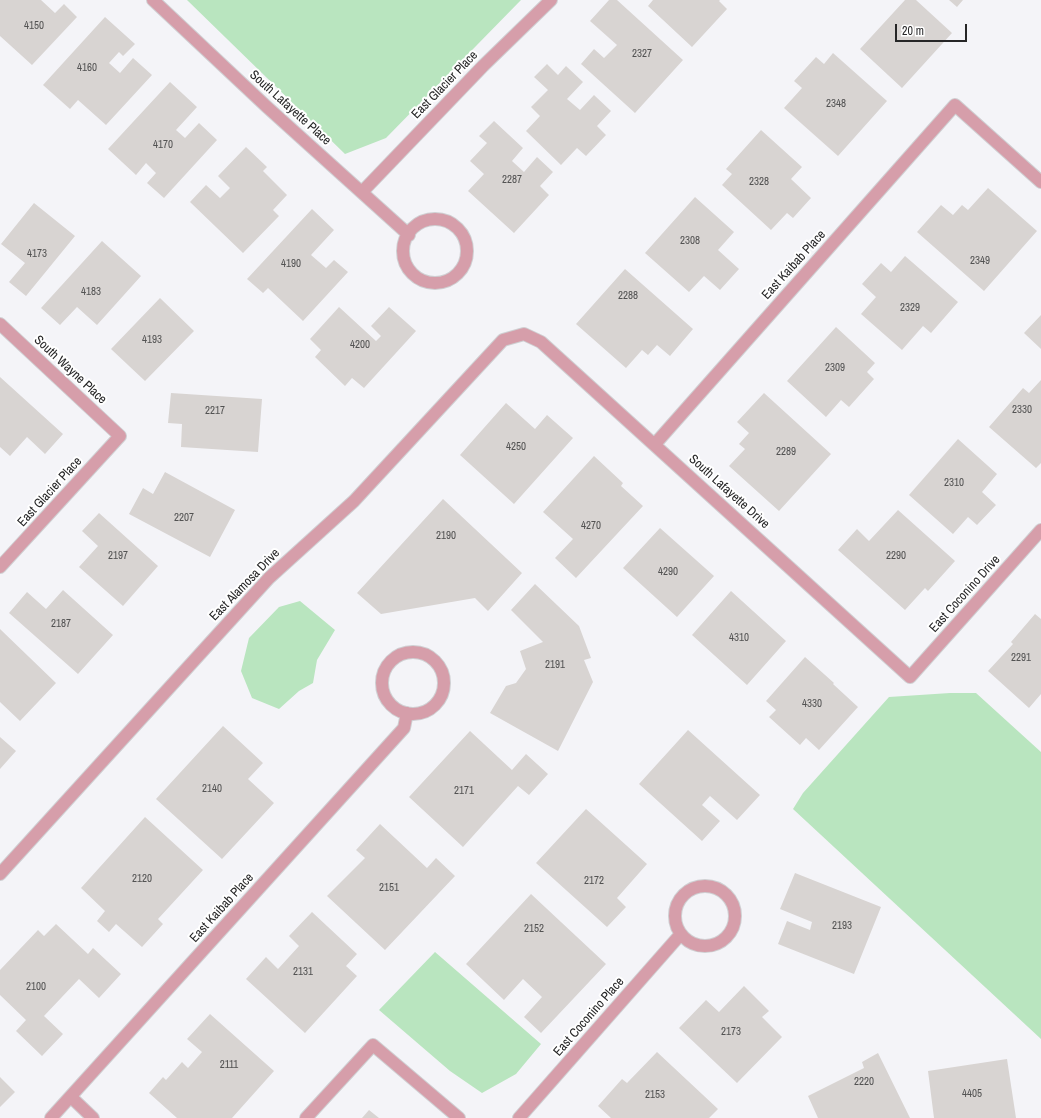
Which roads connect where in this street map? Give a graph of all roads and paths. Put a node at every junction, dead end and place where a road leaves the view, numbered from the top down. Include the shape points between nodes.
1 (154, 0) edge
2 (551, 0) edge
3 (1041, 182) edge
4 (362, 192) junction
5 (409, 235) junction
6 (0, 324) edge
7 (524, 334) joint
8 (120, 436) joint
9 (655, 444) junction
10 (1041, 530) edge
11 (0, 567) edge
12 (910, 677) joint
13 (407, 713) junction
14 (0, 874) edge
15 (680, 934) junction
16 (70, 1097) junction
17 (51, 1118) edge
18 (93, 1118) edge
19 (306, 1118) edge
20 (459, 1118) edge
21 (519, 1118) edge

1 - 4 street, South Lafayette Place
2 - 4 street, East Glacier Place via 483,66
3 - 9 street, East Kaibab Place via 955,105
4 - 5 street, South Lafayette Place
5 - 5 street via 404,249 405,259 409,269 416,276 425,281 445,282 462,269 468,250 460,230 451,224 441,220 430,220 420,223
6 - 8 street, South Wayne Place
7 - 9 street, South Lafayette Drive via 541,342
7 - 14 street, East Alamosa Drive via 503,340 354,501 269,578
8 - 11 street, East Glacier Place
9 - 12 street, South Lafayette Drive
10 - 12 street, East Coconino Drive
13 - 13 street via 421,713 430,709 443,692 443,672 434,660 422,652 402,653 393,658 383,675 384,696 390,705
13 - 16 street, East Kaibab Place via 404,728
15 - 15 street via 697,946 717,944 732,931 735,922 732,902 718,888 698,886 689,890 676,906 674,916
15 - 21 street, East Coconino Place
16 - 17 street, East Kaibab Place
16 - 18 street
19 - 20 street via 373,1044

